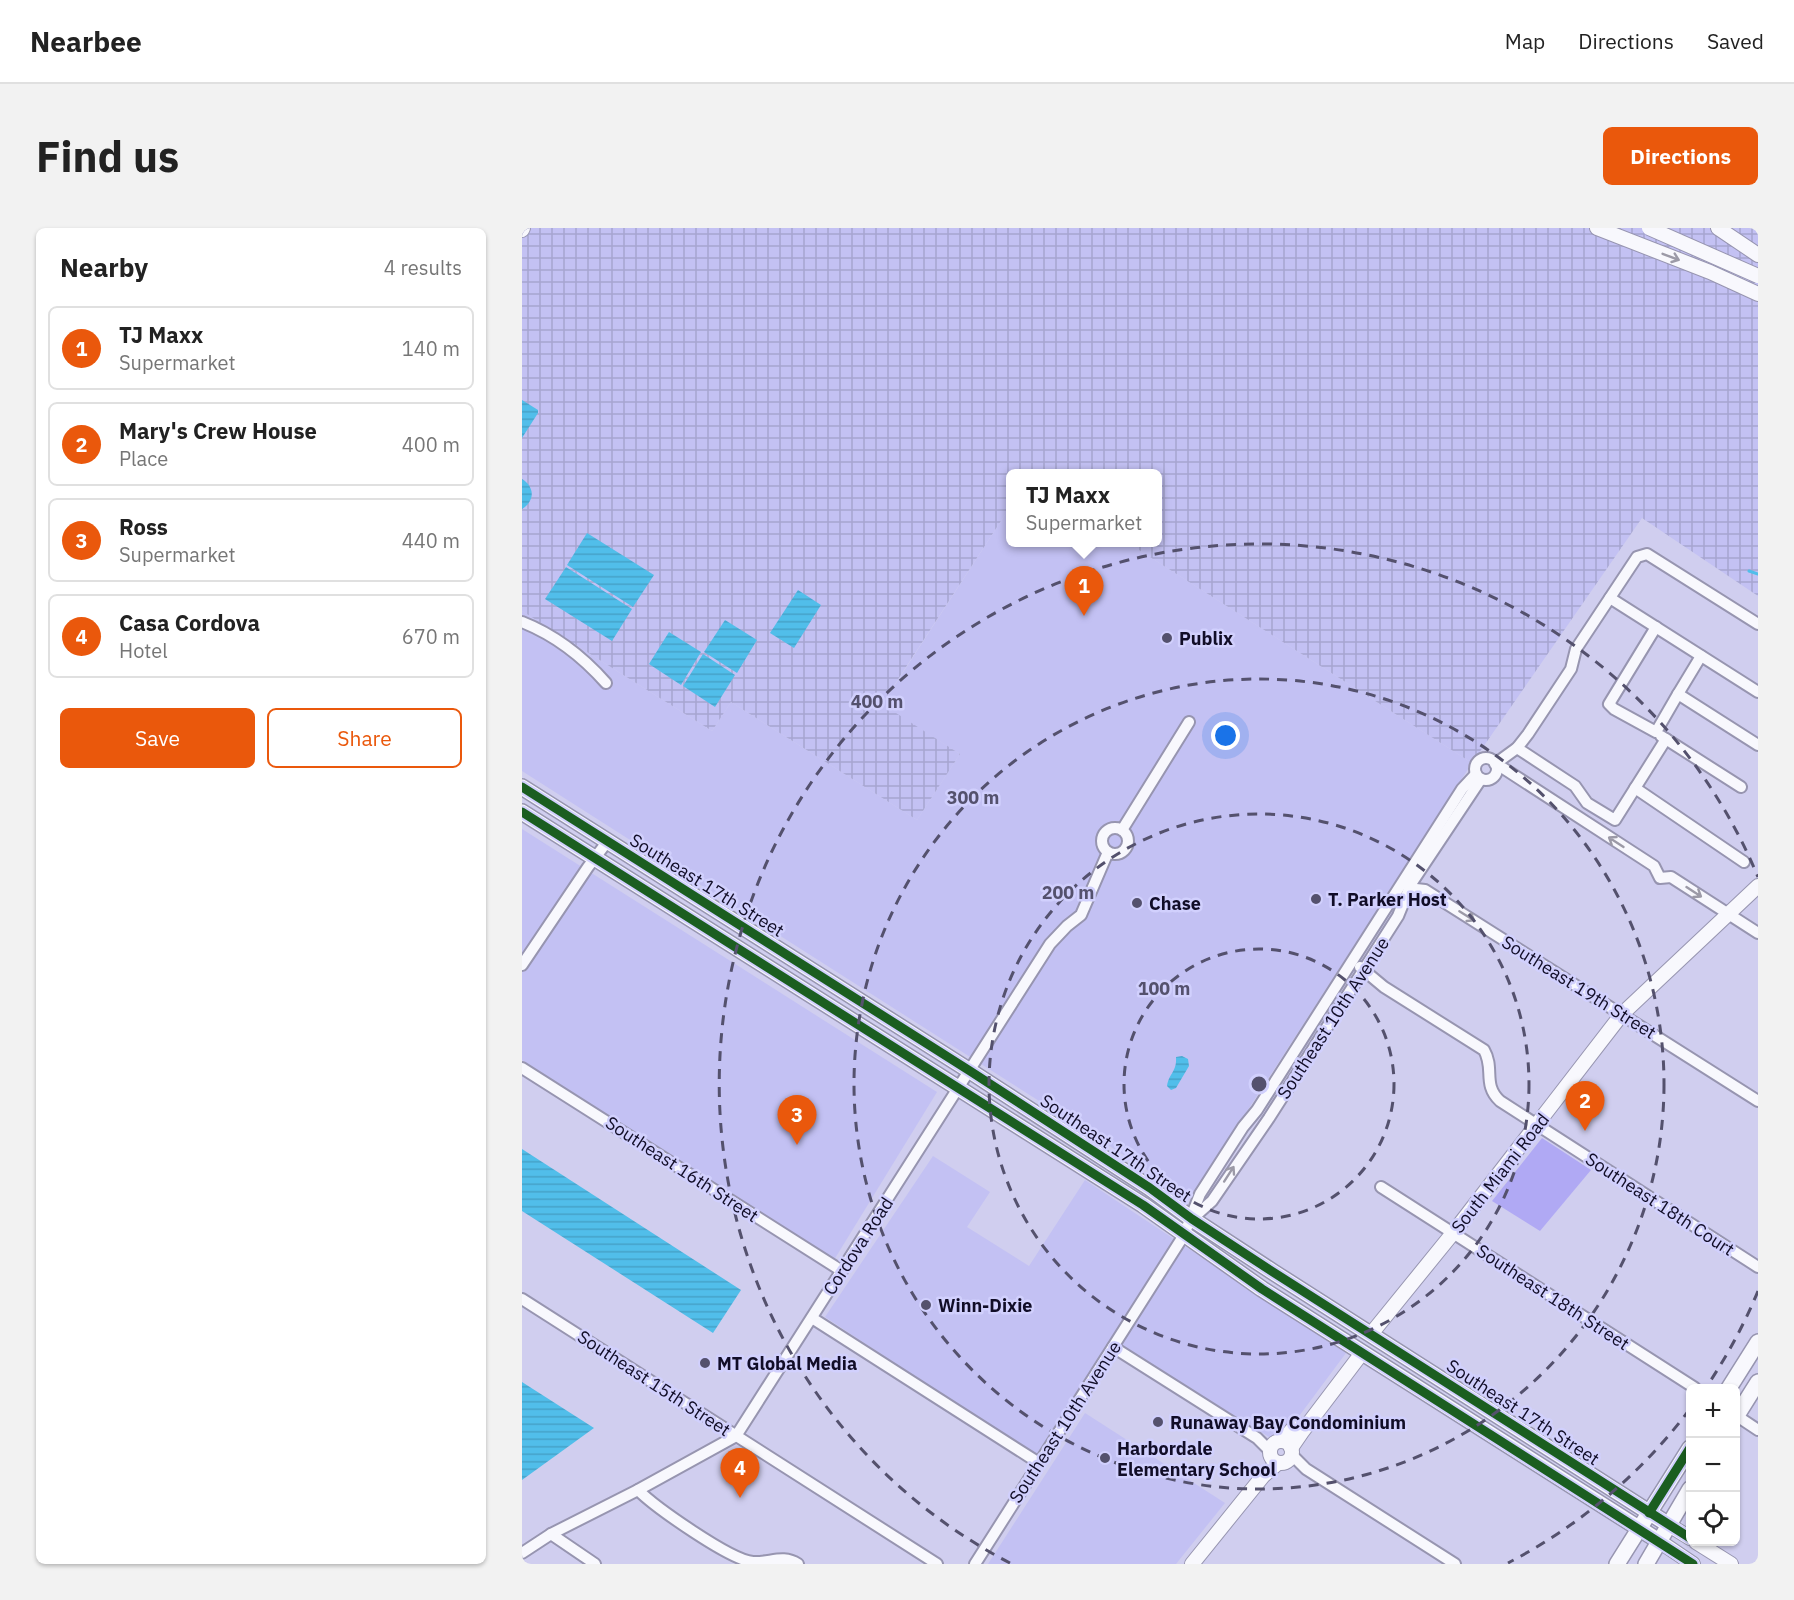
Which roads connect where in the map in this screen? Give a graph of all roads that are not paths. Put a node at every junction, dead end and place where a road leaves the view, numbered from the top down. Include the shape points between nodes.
1 (1597, 228) edge
2 (1649, 228) edge
3 (1660, 228) edge
4 (1718, 228) edge
5 (1628, 241) junction
6 (1758, 255) edge
7 (1758, 276) edge
8 (1758, 294) edge
9 (1610, 598) junction
10 (522, 622) edge
11 (1758, 624) edge
12 (1656, 627) junction
13 (1701, 656) junction
14 (606, 683) dead end
15 (1758, 692) edge
16 (1678, 694) junction
17 (1189, 722) dead end
18 (1656, 732) junction
19 (1666, 739) junction
20 (1758, 745) edge
21 (1517, 748) junction
22 (1496, 765) junction
23 (1478, 776) junction
24 (522, 787) edge
25 (1741, 787) dead end
26 (1635, 788) junction
27 (522, 812) edge
28 (1122, 830) junction
29 (607, 842) junction
30 (1108, 852) junction
31 (595, 858) junction
32 (1744, 862) dead end
33 (1758, 886) edge
34 (1402, 904) junction
35 (1727, 914) junction
36 (1758, 933) edge
37 (1353, 961) junction
38 (522, 965) edge
39 (1363, 970) junction
40 (778, 974) junction
41 (819, 975) junction
42 (803, 990) junction
43 (842, 990) junction
44 (1622, 1014) junction
45 (1317, 1018) junction
46 (1328, 1026) junction
47 (522, 1068) edge
48 (970, 1071) junction
49 (959, 1089) junction
50 (1758, 1101) edge
51 (1537, 1125) junction
52 (1381, 1187) dead end
53 (1192, 1219) junction
54 (1453, 1233) junction
55 (1184, 1235) junction
56 (1758, 1267) edge
57 (842, 1271) junction
58 (522, 1299) edge
59 (812, 1318) junction
60 (1371, 1334) junction
61 (1334, 1335) junction
62 (1758, 1342) edge
63 (1113, 1347) junction
64 (1358, 1350) junction
65 (1758, 1382) edge
66 (1687, 1384) edge
67 (1732, 1384) edge
68 (1740, 1411) edge
69 (1740, 1419) edge
70 (1758, 1430) edge
71 (736, 1436) junction
72 (1281, 1452) junction
73 (1686, 1454) edge
74 (1039, 1463) junction
75 (638, 1490) junction
76 (1688, 1492) edge
77 (1649, 1513) junction
78 (1669, 1525) junction
79 (1639, 1529) junction
80 (551, 1534) junction
81 (1686, 1536) edge
82 (1659, 1541) junction
83 (1702, 1546) edge
84 (522, 1553) edge
85 (595, 1564) edge
86 (798, 1564) edge
87 (937, 1564) edge
88 (975, 1564) edge
89 (1194, 1564) edge
90 (1455, 1564) edge
91 (1617, 1564) edge
92 (1646, 1564) edge
93 (1693, 1564) edge
94 (1731, 1564) edge

1 - 5 street
2 - 7 street, bridge
3 - 5 street via 1649,238
4 - 6 street
5 -> 8 street
9 - 11 street, Southeast 10th Avenue via 1637,557 1647,554
9 - 12 street
9 - 21 street, Southeast 10th Avenue via 1576,649 1571,669
10 - 14 street via 555,639
12 - 13 street
12 - 18 street via 1610,704
13 - 15 street
13 - 16 street
16 - 18 street
16 - 20 street
17 - 28 street
18 - 19 street
19 - 25 street
19 - 26 street
21 - 22 street, Southeast 10th Avenue
21 - 26 street via 1575,786 1587,803 1615,820
22 - 23 street, Southeast 10th Avenue via 1494,778
22 - 23 street, Southeast 10th Avenue via 1488,758 1480,760 1476,766
22 - 35 street via 1654,866 1659,879 1671,877
23 - 34 street, Southeast 10th Avenue
23 - 37 street, Southeast 10th Avenue via 1462,789
24 - 29 main road, Southeast 17th Street
26 - 32 street
27 - 31 main road, Southeast 17th Street
28 - 30 street via 1112,829 1104,834 1102,843
28 - 30 street via 1128,839 1126,848 1117,854
29 - 31 street
29 - 41 main road, Southeast 17th Street
30 - 48 street, Cordova Road via 1081,915 1050,944
31 - 38 street
31 - 40 main road, Southeast 17th Street
33 - 35 street, South Miami Road
34 - 39 street, Southeast 10th Avenue
34 -> 44 street, Southeast 19th Street via 1416,889 1425,890
35 - 36 street
35 - 44 street, South Miami Road
37 - 39 street, Southeast 18th Court
37 - 45 street, Southeast 10th Avenue
39 - 46 street, Southeast 10th Avenue
39 - 51 street, Southeast 18th Court via 1484,1050 1490,1061 1488,1080 1492,1093
40 - 41 main road via 805,981
40 - 42 main road, Southeast 17th Street
41 - 43 main road, Southeast 17th Street
42 - 43 main road
42 - 49 main road, Southeast 17th Street
43 - 48 main road, Southeast 17th Street
44 - 50 street, Southeast 19th Street
44 - 51 street, South Miami Road
45 - 46 street
45 - 53 street, Southeast 10th Avenue via 1200,1194
53 -> 46 street, Southeast 10th Avenue via 1212,1201
47 - 57 street, Southeast 16th Street
48 - 49 street, Cordova Road
48 - 53 main road, Southeast 17th Street
49 - 55 main road, Southeast 17th Street
49 - 57 street, Cordova Road
51 - 54 street, South Miami Road
51 - 56 street, Southeast 18th Court
52 - 54 street, Southeast 18th Street
53 - 55 street, Southeast 10th Avenue
53 - 60 main road, Southeast 17th Street
54 - 60 street, South Miami Road
54 - 66 street, Southeast 18th Street
55 - 61 main road, Southeast 17th Street
55 - 63 street, Southeast 10th Avenue
57 - 59 street, Cordova Road
58 - 71 street, Southeast 15th Street
59 - 71 street, Cordova Road
59 - 74 street
60 - 61 main road
60 - 77 main road, Southeast 17th Street
61 - 64 main road, Southeast 17th Street
62 - 67 main road
63 - 72 street
63 - 74 street, Southeast 10th Avenue
64 - 72 street via 1298,1423
64 - 79 main road, Southeast 17th Street
65 - 68 main road
69 - 70 street
71 - 75 street, Cordova Road
71 - 87 street, Southeast 15th Street
72 - 89 street
72 - 90 street
73 - 77 main road
74 - 88 street, Southeast 10th Avenue
75 - 80 street, Cordova Road
75 - 86 street via 652,1504 722,1549 752,1562 785,1558
76 - 78 main road
77 - 78 main road, Southeast 17th Street
77 - 79 main road
78 - 81 street, Southeast 17th Street
78 - 82 main road
79 - 82 main road, Southeast 17th Street
79 - 91 main road
80 - 84 street, Cordova Road
80 - 85 street
82 - 92 main road
82 - 93 street, Southeast 17th Street
83 - 94 street

